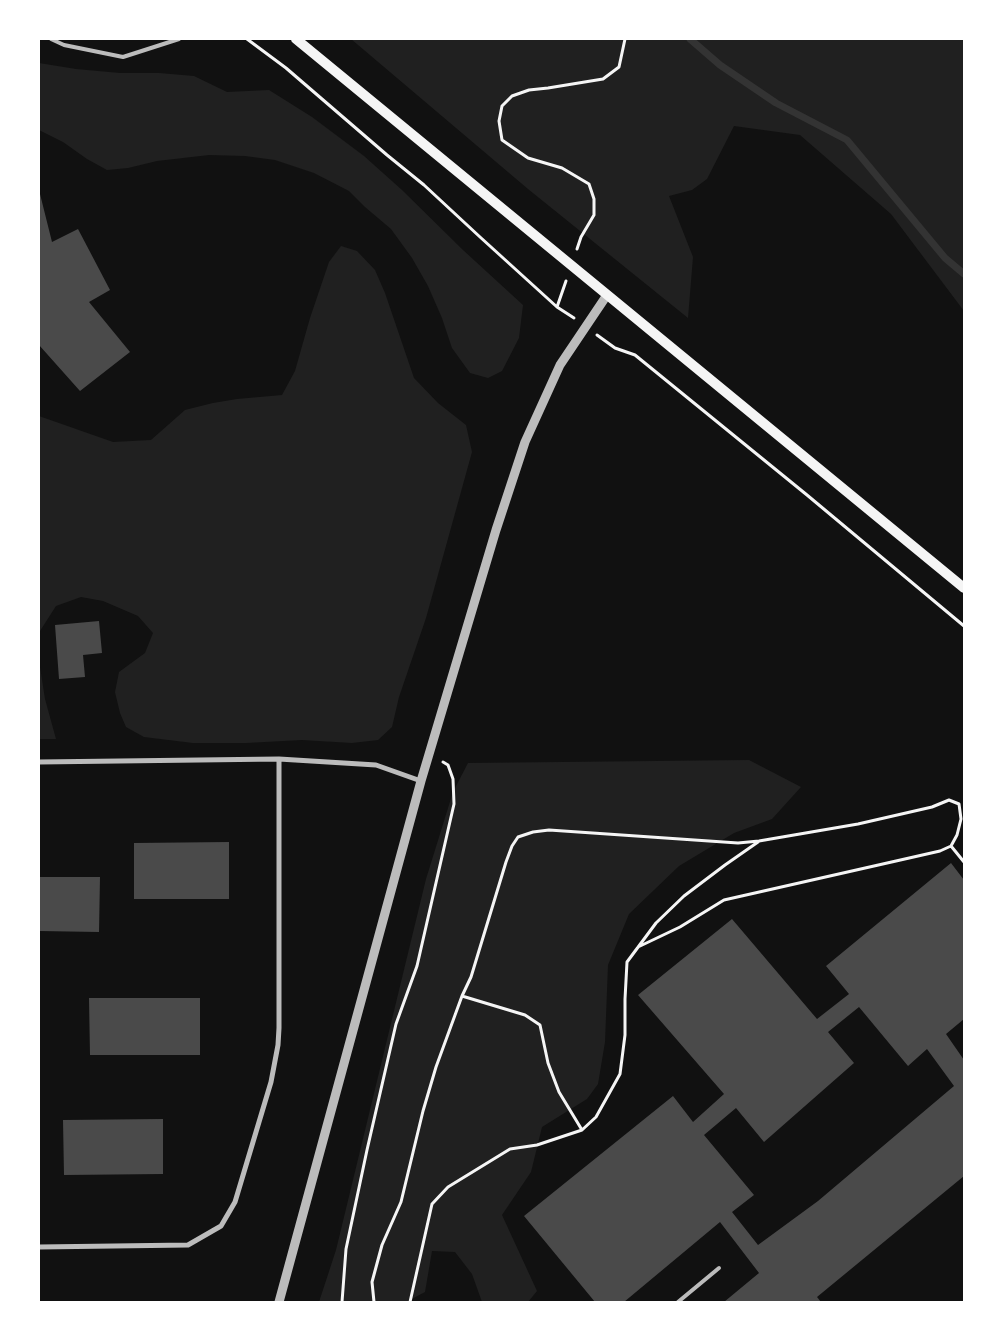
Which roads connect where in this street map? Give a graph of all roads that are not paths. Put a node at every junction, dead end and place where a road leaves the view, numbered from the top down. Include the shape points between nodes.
1 (51, 39) edge
2 (178, 39) edge
3 (296, 39) edge
4 (607, 295) junction
5 (964, 588) edge
6 (279, 759) junction
7 (39, 762) edge
8 (421, 781) junction
9 (39, 1247) edge
10 (719, 1268) dead end
11 (279, 1302) edge
12 (678, 1302) edge

1 - 2 lane via 64,45 123,57
3 - 4 main road
4 - 5 main road
4 - 8 street via 560,365 525,442
6 - 7 street
6 - 8 street via 376,765
6 - 9 street via 278,1045 271,1082 235,1202 221,1226 188,1244
8 - 11 street
10 - 12 lane

